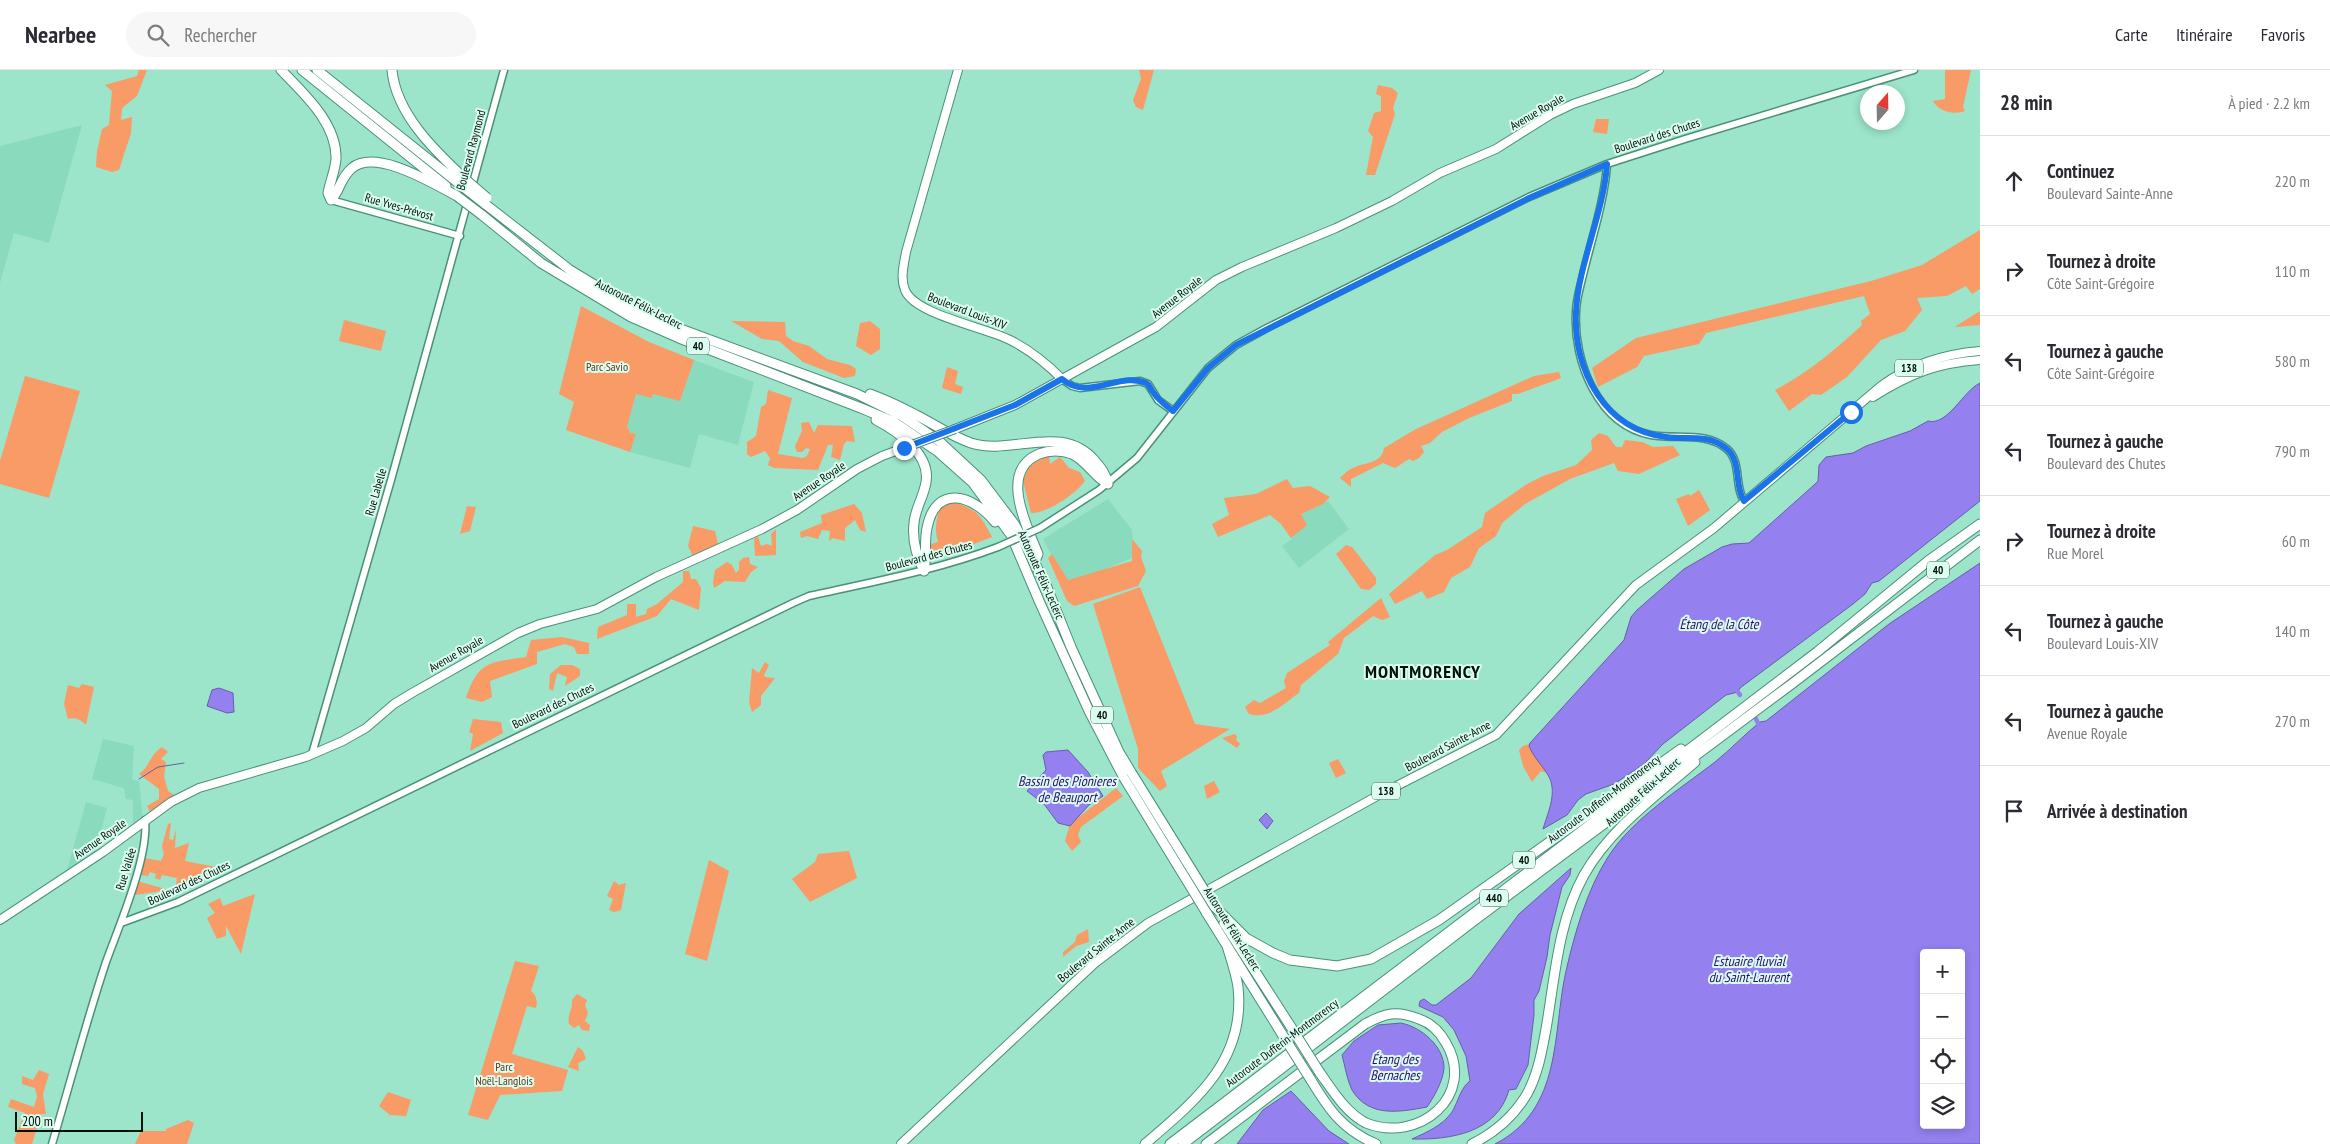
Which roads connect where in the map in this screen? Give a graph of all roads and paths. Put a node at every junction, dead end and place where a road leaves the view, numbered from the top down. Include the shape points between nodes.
1 (280, 70) edge
2 (302, 70) edge
3 (318, 70) edge
4 (392, 70) edge
5 (504, 70) edge
6 (958, 70) edge
7 (1659, 70) edge
8 (1914, 70) edge
9 (1607, 164) junction
10 (464, 183) junction
11 (458, 196) junction
12 (331, 200) junction
13 (460, 236) junction
14 (1980, 351) edge
15 (1980, 360) edge
16 (1062, 379) junction
17 (857, 394) junction
18 (860, 408) junction
19 (1173, 411) junction
20 (1851, 412) junction
21 (1108, 484) junction
22 (1744, 501) junction
23 (1980, 516) edge
24 (1980, 524) edge
25 (1980, 540) edge
26 (1980, 548) edge
27 (1035, 561) junction
28 (1928, 561) junction
29 (1024, 567) junction
30 (924, 571) junction
31 (1897, 602) junction
32 (1817, 652) junction
33 (1752, 713) junction
34 (312, 754) junction
35 (1128, 775) junction
36 (145, 820) junction
37 (1214, 906) junction
38 (0, 920) edge
39 (121, 923) junction
40 (1227, 946) junction
41 (52, 1144) edge
42 (901, 1144) edge
43 (1144, 1144) edge
44 (1170, 1144) edge
45 (1184, 1144) edge
46 (1206, 1144) edge
47 (1376, 1144) edge
48 (1472, 1144) edge

1 - 12 highway via 322,116 332,135 336,160 328,193
2 - 11 highway, Autoroute Félix-Leclerc / 40
3 - 10 highway, Autoroute Félix-Leclerc / 40
4 - 10 highway via 400,100 414,123
5 - 13 street, Boulevard Raymond
6 - 16 main road, Boulevard Louis-XIV via 906,252 903,270 905,290 925,308 1024,346
7 - 16 main road, Avenue Royale via 1635,83 1572,104 1496,148 1440,173 1392,201 1216,280 1156,327
8 - 9 street, Boulevard des Chutes
9 - 19 street, Boulevard des Chutes via 1529,198 1236,345 1208,368
9 - 22 street via 1576,313 1586,373 1603,404 1635,429 1668,438 1701,437 1717,441 1729,450 1736,462 1740,495
10 - 17 highway, Autoroute Félix-Leclerc / 40, bridge via 570,270 636,310
11 - 12 highway via 405,170 386,164 366,163 355,166 344,175
11 - 18 highway, Autoroute Félix-Leclerc / 40, bridge via 541,263 631,317
12 - 13 street, Rue Yves-Prévost
13 - 34 street, Rue Labelle
14 - 20 main road, Boulevard Sainte-Anne / 138 via 1948,354 1918,364 1881,386
15 - 20 main road, Boulevard Sainte-Anne / 138 via 1922,370 1895,383
16 - 19 street, Boulevard Louis-XIV via 1080,388 1140,381 1148,384 1158,400
16 - 34 main road, Avenue Royale, bridge via 1015,405 882,456 762,529 656,577 598,609 518,633 406,697 366,728
17 - 21 highway via 864,392 890,402 957,437 983,446 1023,445 1048,440 1070,444 1093,459 1107,476
17 - 27 highway, Autoroute Félix-Leclerc / 40 via 912,422 959,458 999,503
18 - 29 highway, Autoroute Félix-Leclerc / 40 via 916,435 973,483 1011,534
18 - 30 highway via 908,442 926,472 924,492 914,522 916,547
19 - 21 street, Boulevard des Chutes via 1136,458
20 - 22 main road, Boulevard Sainte-Anne / 138
21 - 27 highway via 1101,481 1082,460 1058,450 1044,452 1026,463 1019,474 1017,490 1038,554
21 - 30 street, Boulevard des Chutes, bridge via 1040,528 998,547
22 - 42 main road, Boulevard Sainte-Anne / 138 via 1701,538 1636,585 1496,735 1379,795 1135,932 1088,969
23 - 28 highway
24 - 28 highway, Autoroute Dufferin-Montmorency / 40
25 - 31 highway, Autoroute Dufferin-Montmorency / 40
26 - 31 highway
27 - 35 highway, Autoroute Félix-Leclerc / 40
28 - 32 highway, Autoroute Dufferin-Montmorency / 40
29 - 30 highway via 1004,532 988,514 976,504 955,497 944,499 930,516
29 - 35 highway, Autoroute Félix-Leclerc / 40 via 1089,711
30 - 39 street, Boulevard des Chutes via 809,596 788,605 178,902
31 - 33 highway, Autoroute Dufferin-Montmorency / 40
32 - 37 highway, 40 via 1439,920 1372,959 1336,966 1290,960 1246,938
32 - 44 highway, Autoroute Dufferin-Montmorency / 440
33 - 45 highway, Autoroute Dufferin-Montmorency / 440
33 - 48 highway, Autoroute Félix-Leclerc / 40 via 1634,815 1607,842 1592,863 1566,917 1541,1056 1533,1081 1513,1114
34 - 36 main road, Avenue Royale via 199,788
35 - 37 highway, Autoroute Félix-Leclerc / 40, bridge
35 - 40 highway, Autoroute Félix-Leclerc / 40, bridge
36 - 38 main road, Avenue Royale
36 - 39 street, Rue Vallée via 146,842
37 - 46 highway, bridge via 1291,1027 1320,1073 1351,1112 1367,1124 1389,1130 1407,1130 1436,1115 1447,1103 1455,1082 1454,1064 1440,1033 1425,1021 1406,1014 1383,1014 1357,1030
39 - 41 street
40 - 43 highway via 1238,986 1238,1009 1226,1056 1205,1089
40 - 47 highway, Autoroute Félix-Leclerc / 40, bridge via 1334,1116 1357,1135

